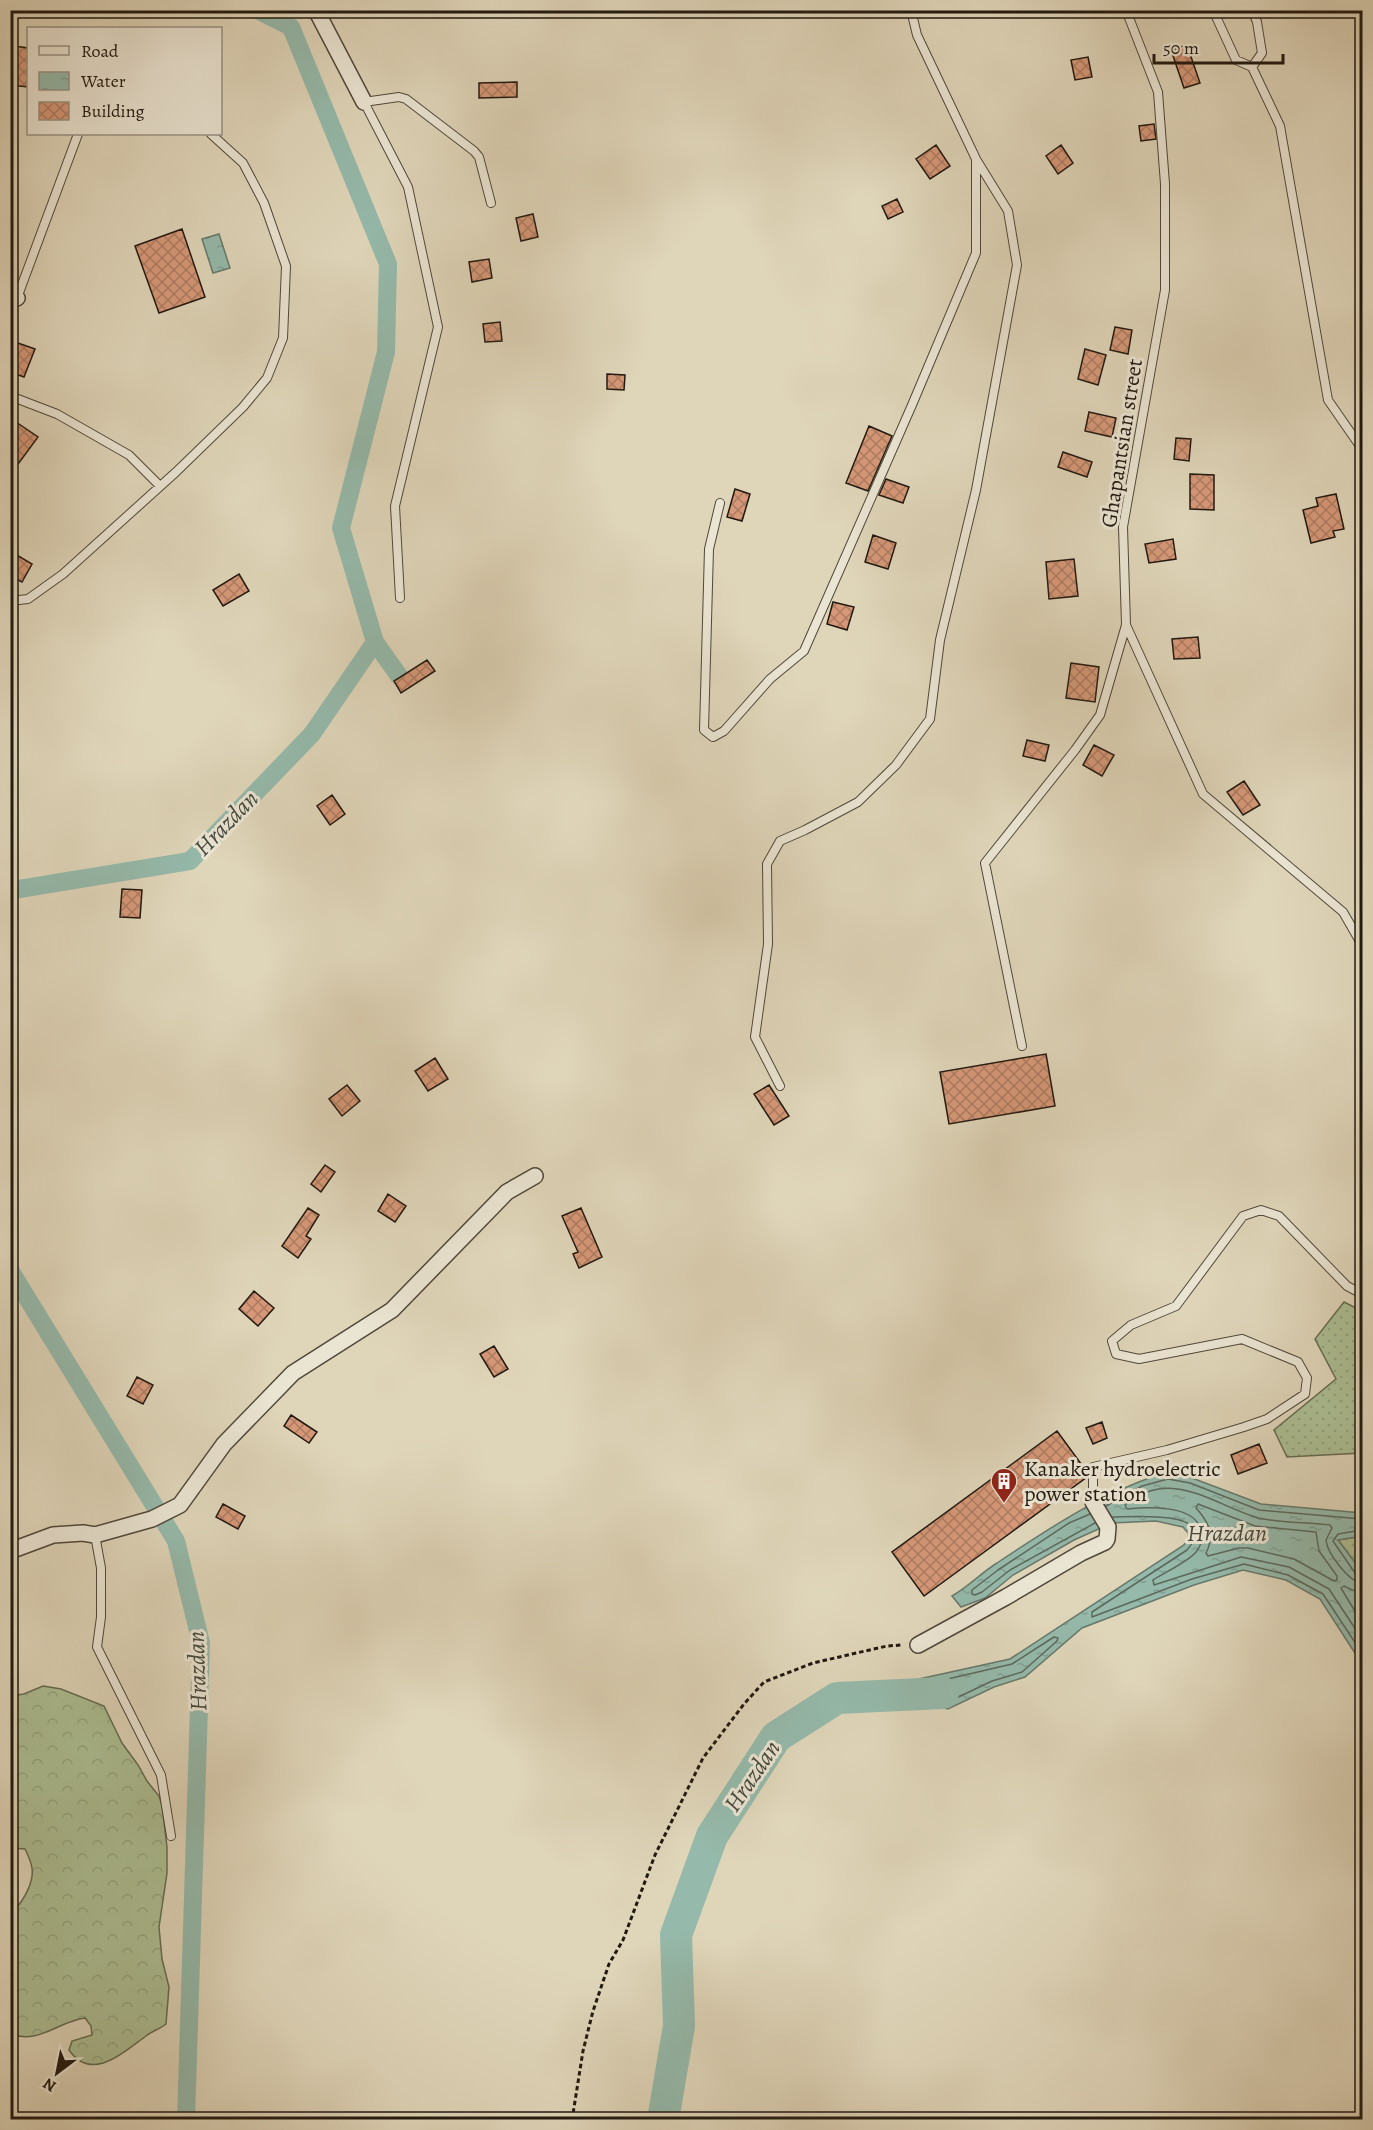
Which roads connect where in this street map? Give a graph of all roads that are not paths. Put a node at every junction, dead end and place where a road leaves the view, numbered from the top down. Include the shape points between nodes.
1 (316, 10) edge
2 (911, 10) edge
3 (1126, 10) edge
4 (1213, 10) edge
5 (1252, 10) edge
6 (1252, 67) junction
7 (364, 102) junction
8 (78, 135) edge
9 (213, 135) edge
10 (976, 159) junction
11 (491, 203) dead end
12 (14, 297) edge
13 (10, 396) edge
14 (1362, 449) edge
15 (160, 486) junction
16 (720, 503) dead end
17 (400, 598) dead end
18 (10, 601) edge
19 (1126, 624) junction
20 (1362, 945) edge
21 (1022, 1046) dead end
22 (780, 1086) dead end
23 (536, 1176) dead end
24 (1362, 1294) edge
25 (1093, 1502) joint
26 (95, 1535) junction
27 (10, 1551) edge
28 (918, 1645) road end
29 (171, 1836) dead end

1 - 7 street
2 - 10 lane via 917,35
3 - 19 lane, Ghapantsian street via 1158,92 1165,195 1165,290 1123,527
4 - 6 lane via 1236,60
5 - 6 lane via 1262,53
6 - 14 lane via 1280,126 1328,400
7 - 11 lane via 406,99 467,145 478,158
7 - 17 lane via 408,186 438,327 395,506
8 - 12 lane
9 - 15 lane via 243,163 264,203 286,266 283,338 267,378 243,407
10 - 16 lane via 976,253 804,651 770,679 713,737 704,730 709,549
10 - 22 lane via 1008,212 1017,265 976,490 940,640 930,719 896,765 858,802 780,841 767,864 768,944 755,1037
13 - 15 lane via 57,414 129,455
15 - 18 lane via 63,574 27,599
19 - 20 lane, Ghapantsian street via 1203,794 1343,912
19 - 21 lane via 1100,715 985,863
23 - 26 street via 507,1192 392,1310 293,1373 224,1444 180,1505 152,1520
24 - 25 lane via 1347,1286 1279,1216 1261,1210 1243,1216 1176,1306 1131,1325 1112,1341 1116,1354 1139,1359 1242,1339 1298,1362 1307,1378 1305,1394 1266,1419 1244,1427 1093,1467
25 - 28 street via 1108,1527 1105,1542
26 - 27 street via 53,1535
26 - 29 lane via 101,1568 97,1647 162,1775

